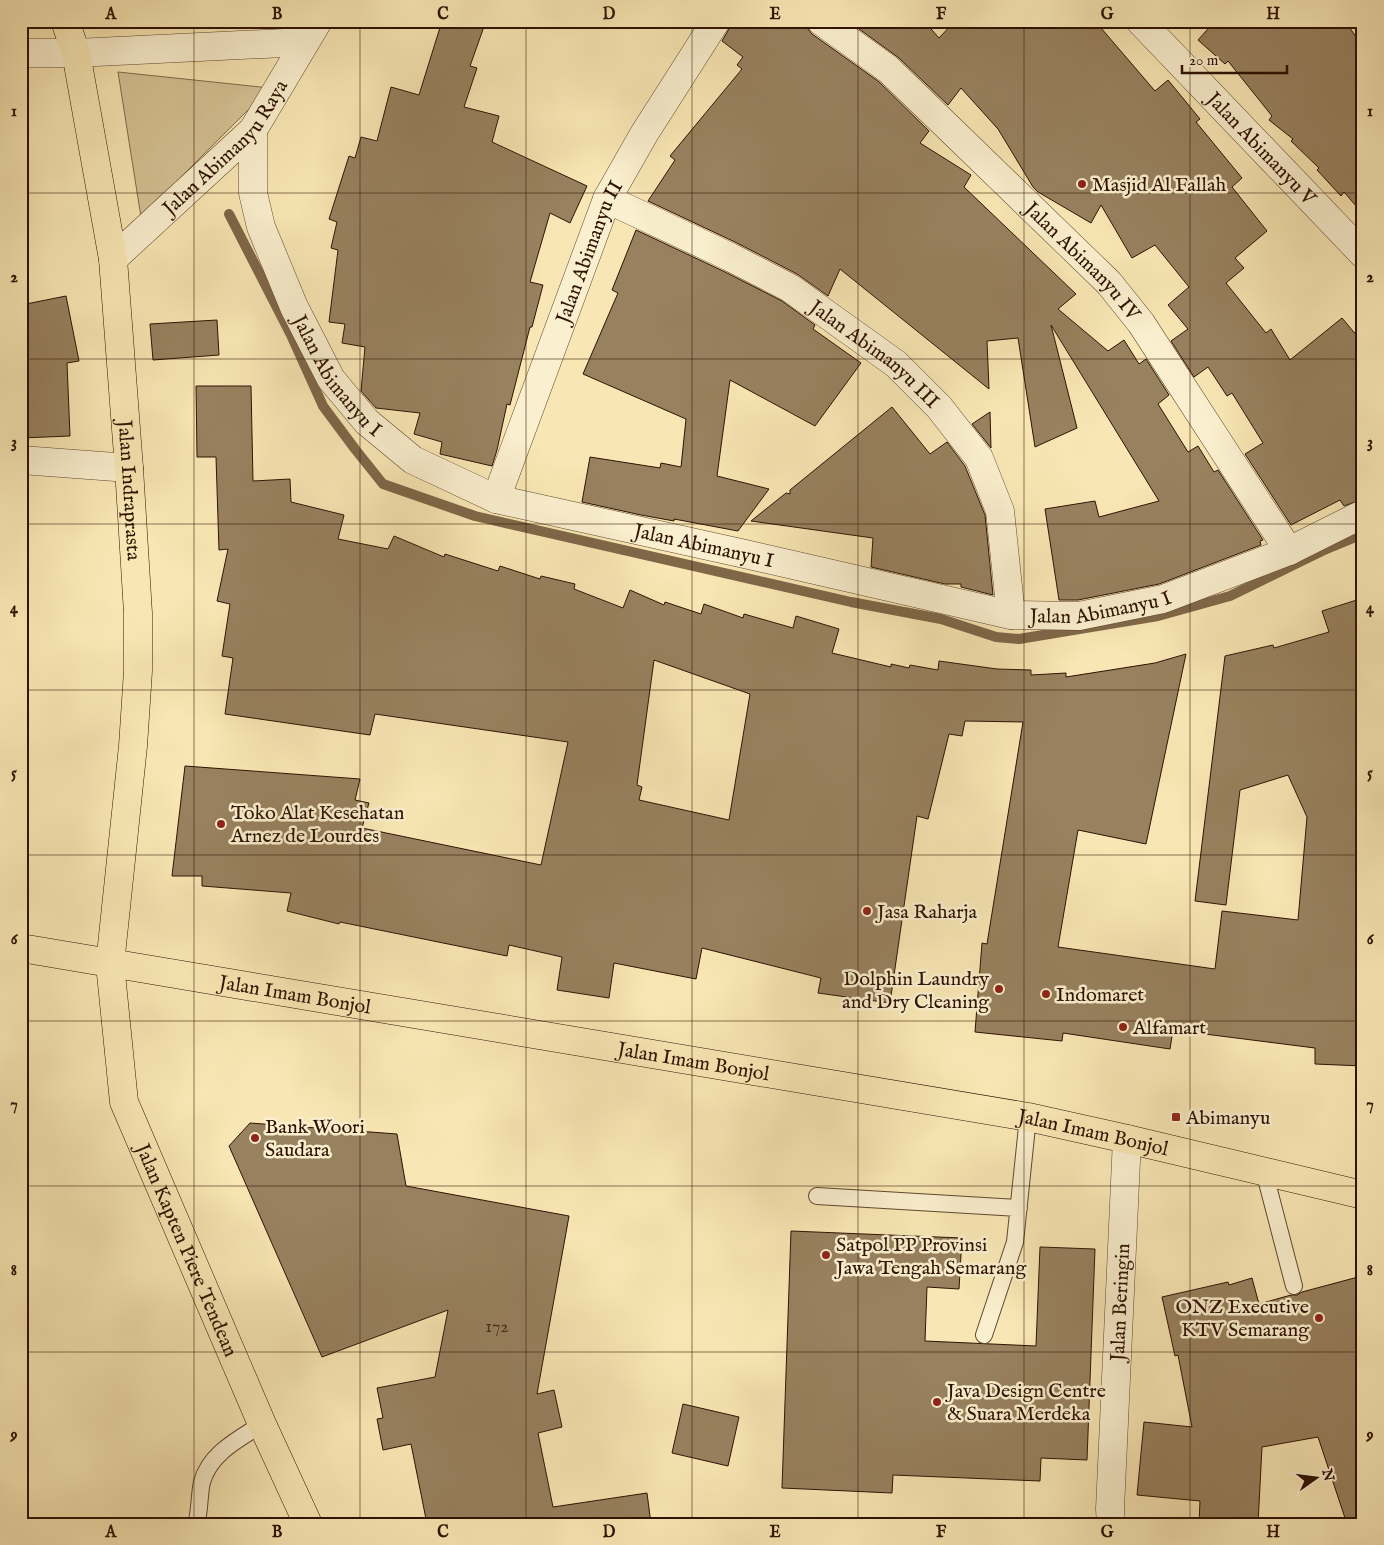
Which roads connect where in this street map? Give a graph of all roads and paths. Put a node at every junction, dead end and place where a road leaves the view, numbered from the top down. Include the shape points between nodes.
1 (65, 21) edge
2 (716, 21) edge
3 (821, 21) edge
4 (1140, 21) edge
5 (311, 32) edge
6 (21, 53) edge
7 (76, 53) junction
8 (253, 130) junction
9 (607, 199) junction
10 (1363, 254) edge
11 (113, 259) junction
12 (21, 460) edge
13 (129, 468) junction
14 (496, 499) junction
15 (1363, 514) edge
16 (1289, 551) junction
17 (1011, 615) junction
18 (21, 948) edge
19 (110, 964) junction
20 (1028, 1117) junction
21 (1127, 1139) junction
22 (1264, 1171) junction
23 (1363, 1195) edge
24 (817, 1196) dead end
25 (1019, 1208) junction
26 (1294, 1286) dead end
27 (984, 1335) dead end
28 (262, 1424) junction
29 (196, 1524) edge
30 (308, 1524) edge
31 (1111, 1524) edge

1 - 7 main road, Jalan Indraprasta
2 - 9 street, Jalan Abimanyu II
3 - 16 street, Jalan Abimanyu IV via 888,69 1109,283 1141,323
4 - 10 street, Jalan Abimanyu V
5 - 7 street
5 - 8 street, Jalan Abimanyu Raya
6 - 7 street
7 - 11 main road, Jalan Indraprasta
8 - 11 street, Jalan Abimanyu Raya
8 - 14 street, Jalan Abimanyu I via 253,193 261,227 294,307 331,379 368,422 414,460
9 - 14 street, Jalan Abimanyu II
9 - 17 street, Jalan Abimanyu III via 790,288 896,364 939,407 979,458 1000,511
11 - 13 main road, Jalan Indraprasta
12 - 13 street
13 - 19 main road, Jalan Indraprasta via 138,613 138,671
14 - 17 street, Jalan Abimanyu I
15 - 16 street, Jalan Abimanyu I
16 - 17 street, Jalan Abimanyu I via 1163,599 1079,616
18 - 19 main road, Jalan Imam Bonjol
19 - 20 main road, Jalan Imam Bonjol
19 - 28 main road, Jalan Kapten Piere Tendean via 124,1102
20 - 21 main road, Jalan Imam Bonjol
20 - 25 lane
21 - 22 main road, Jalan Imam Bonjol
21 - 31 street, Jalan Beringin
22 - 23 main road, Jalan Imam Bonjol
22 - 26 lane
24 - 25 lane
25 - 27 lane via 1015,1242
28 - 29 lane via 226,1447 209,1467 203,1481
28 - 30 main road, Jalan Kapten Piere Tendean

